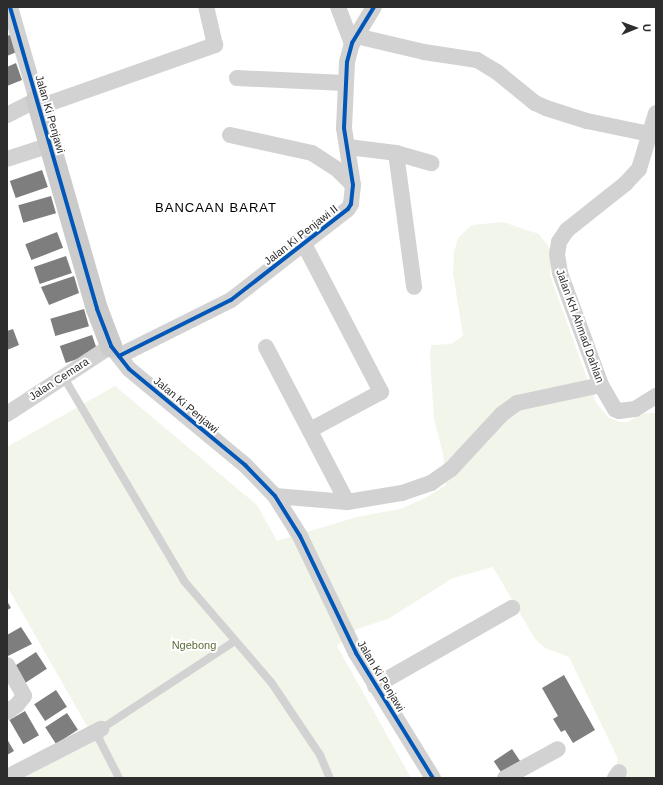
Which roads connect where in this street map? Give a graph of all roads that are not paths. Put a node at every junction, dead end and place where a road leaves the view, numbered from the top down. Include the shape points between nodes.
1 (10, 7) edge
2 (206, 7) edge
3 (338, 7) edge
4 (374, 7) edge
5 (354, 39) junction
6 (237, 78) dead end
7 (345, 83) junction
8 (38, 103) junction
9 (656, 113) edge
10 (7, 115) edge
11 (650, 134) junction
12 (230, 135) dead end
13 (50, 145) junction
14 (348, 146) junction
15 (396, 153) junction
16 (7, 159) edge
17 (432, 163) dead end
18 (353, 185) junction
19 (304, 244) junction
20 (414, 287) dead end
21 (266, 347) dead end
22 (115, 351) junction
23 (63, 376) junction
24 (601, 386) junction
25 (656, 397) edge
26 (7, 414) edge
27 (310, 430) junction
28 (275, 496) junction
29 (348, 502) junction
30 (512, 608) dead end
31 (235, 641) junction
32 (7, 665) edge
33 (375, 686) junction
34 (7, 712) edge
35 (101, 729) junction
36 (558, 749) dead end
37 (7, 777) edge
38 (119, 778) edge
39 (330, 778) edge
40 (433, 778) edge
41 (505, 778) edge

1 - 8 street, Jalan Ki Penjawi
2 - 8 street via 215,44
3 - 5 street
4 - 5 street
5 - 7 street, Jalan Ki Penjawi II
5 - 11 street via 477,60 497,72 534,103 587,121
6 - 7 street
7 - 14 street, Jalan Ki Penjawi II via 344,128
8 - 10 street
8 - 13 street, Jalan Ki Penjawi
9 - 11 street, Jalan KH Ahmad Dahlan
11 - 24 street, Jalan KH Ahmad Dahlan via 639,169 624,184 576,221 562,236 557,248 560,273
12 - 18 street via 312,153 338,170
13 - 16 street
13 - 22 street, Jalan Ki Penjawi via 97,309
14 - 15 street
14 - 18 street, Jalan Ki Penjawi II
15 - 17 street
15 - 20 street
18 - 19 street, Jalan Ki Penjawi II via 348,209
19 - 22 street, Jalan Ki Penjawi II via 230,300
19 - 27 street via 381,392
21 - 27 street
22 - 23 street, Jalan Cemara
22 - 28 street, Jalan Ki Penjawi via 150,386 245,465
23 - 26 street, Jalan Cemara
23 - 31 lane via 184,582
24 - 25 street, Jalan KH Ahmad Dahlan via 615,409 619,411 635,409
24 - 29 street via 517,403 502,414 451,469 432,483 402,493
27 - 29 street
28 - 29 street
28 - 33 street, Jalan Ki Penjawi via 292,520 356,653
30 - 33 street
31 - 35 lane
31 - 39 lane via 289,707 324,762
32 - 34 street via 24,696
33 - 40 street, Jalan Ki Penjawi
35 - 37 street
35 - 38 lane via 99,739
36 - 41 street

